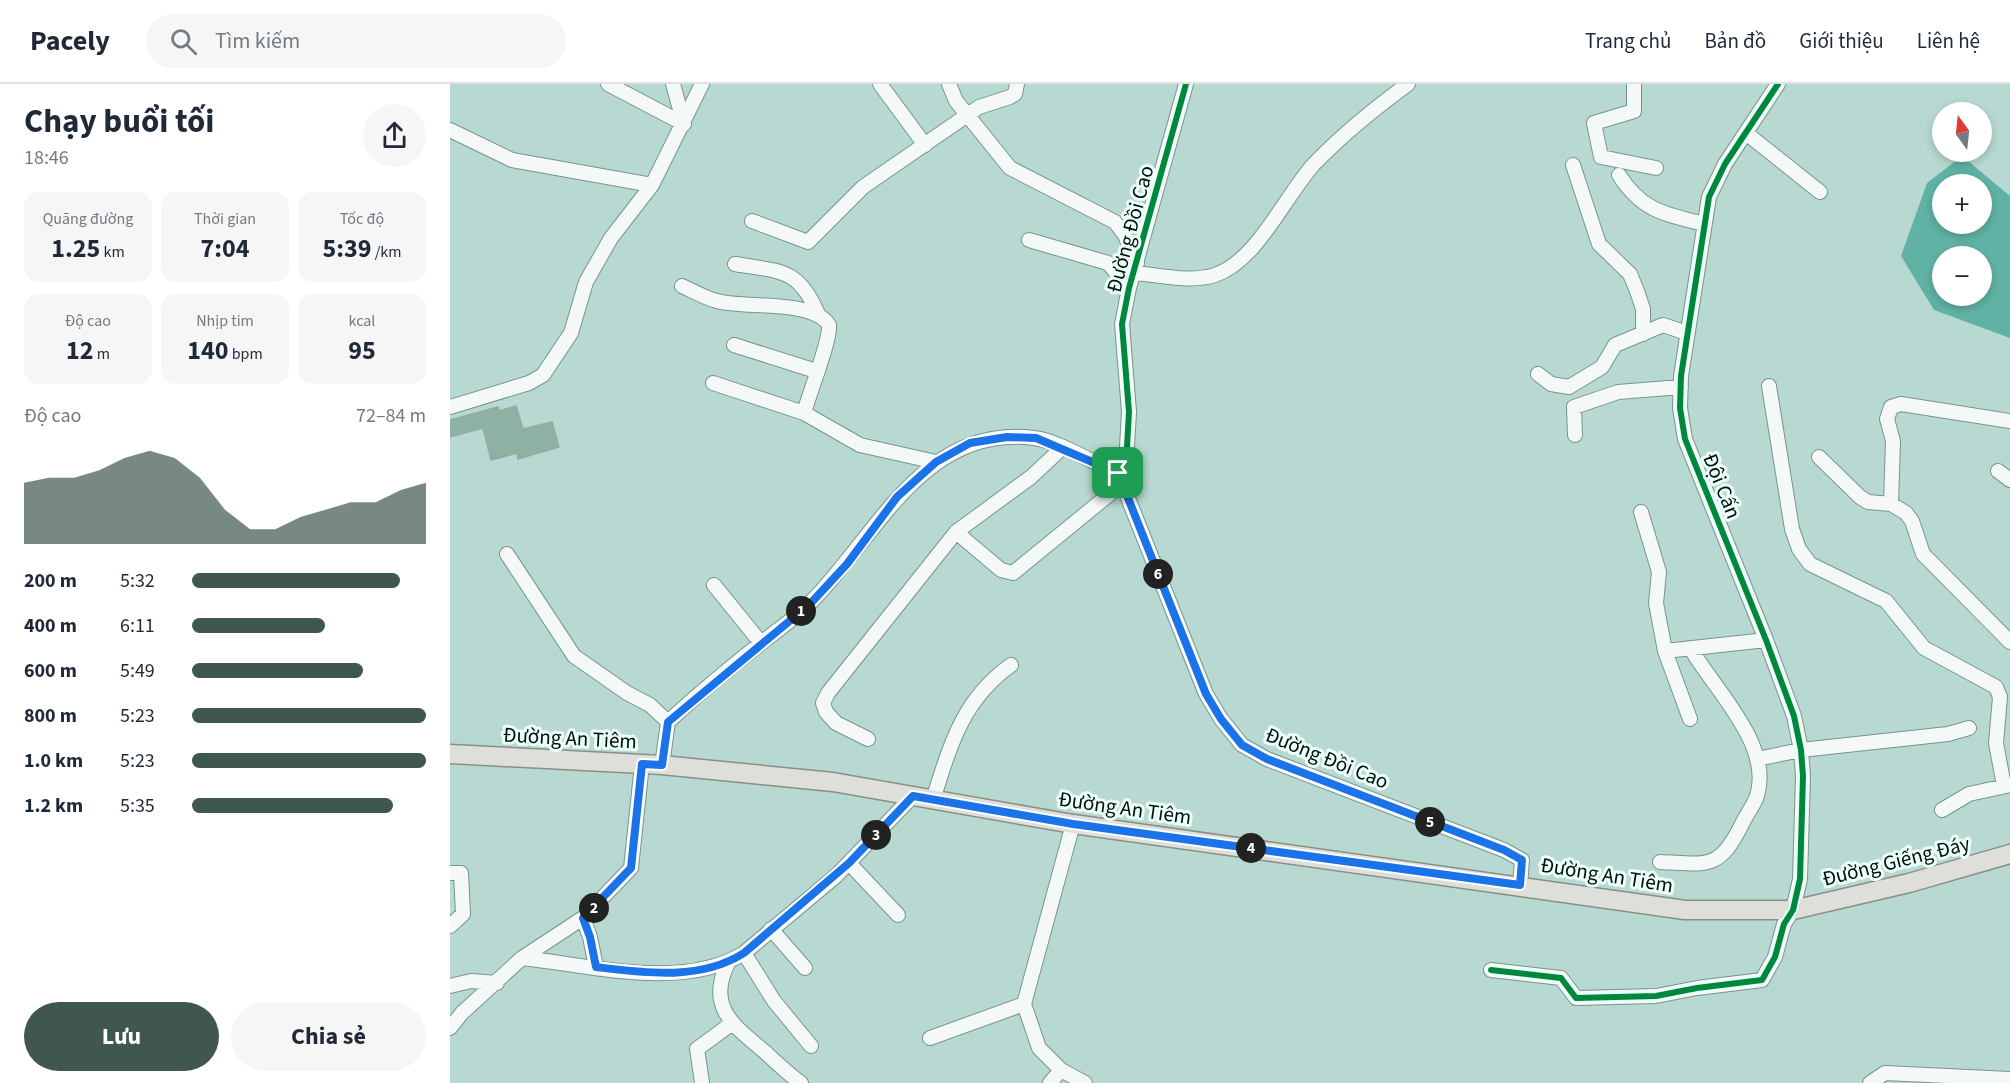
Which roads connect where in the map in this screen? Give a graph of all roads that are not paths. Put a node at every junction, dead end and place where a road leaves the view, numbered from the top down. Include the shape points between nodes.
1 (608, 84) edge
2 (673, 84) edge
3 (702, 84) edge
4 (880, 84) edge
5 (949, 84) edge
6 (1017, 84) edge
7 (1186, 84) edge
8 (1408, 84) edge
9 (1634, 84) edge
10 (1778, 84) edge
11 (968, 116) junction
12 (684, 124) junction
13 (450, 130) edge
14 (1746, 133) junction
15 (925, 145) junction
16 (1573, 165) dead end
17 (1656, 168) dead end
18 (1619, 175) dead end
19 (652, 185) junction
20 (1820, 192) dead end
21 (752, 221) dead end
22 (1704, 224) junction
23 (1029, 240) dead end
24 (735, 264) dead end
25 (1135, 268) junction
26 (682, 286) dead end
27 (1129, 288) junction
28 (818, 314) junction
29 (1687, 333) junction
30 (1643, 334) junction
31 (734, 345) dead end
32 (816, 371) junction
33 (1538, 374) dead end
34 (713, 383) dead end
35 (1769, 386) dead end
36 (1681, 387) junction
37 (450, 407) edge
38 (804, 413) junction
39 (2010, 421) edge
40 (1575, 435) dead end
41 (1062, 448) junction
42 (1819, 457) dead end
43 (936, 462) junction
44 (1998, 471) dead end
45 (1120, 478) junction
46 (2010, 480) edge
47 (1891, 504) junction
48 (1641, 512) dead end
49 (956, 532) junction
50 (507, 554) dead end
51 (714, 585) dead end
52 (2009, 637) edge
53 (1766, 640) junction
54 (761, 643) junction
55 (1691, 648) junction
56 (1665, 651) junction
57 (1011, 665) dead end
58 (1690, 719) dead end
59 (668, 722) junction
60 (1969, 728) dead end
61 (868, 739) dead end
62 (1801, 750) junction
63 (450, 754) edge
64 (1757, 759) junction
65 (642, 764) junction
66 (662, 765) junction
67 (2007, 785) edge
68 (913, 796) junction
69 (933, 800) junction
70 (1942, 810) dead end
71 (1073, 824) junction
72 (2010, 854) edge
73 (1660, 862) dead end
74 (849, 863) junction
75 (450, 873) edge
76 (1520, 885) junction
77 (1793, 910) junction
78 (898, 915) dead end
79 (583, 918) junction
80 (450, 926) edge
81 (771, 929) junction
82 (744, 953) junction
83 (522, 958) junction
84 (728, 963) junction
85 (596, 967) junction
86 (805, 968) dead end
87 (1491, 970) dead end
88 (497, 983) junction
89 (450, 986) edge
90 (1024, 1005) junction
91 (731, 1024) junction
92 (450, 1028) edge
93 (930, 1038) dead end
94 (811, 1046) dead end
95 (1062, 1070) junction
96 (2010, 1079) edge
97 (1968, 1080) edge
98 (702, 1082) edge
99 (801, 1083) edge
100 (1050, 1083) edge
101 (1085, 1083) edge
102 (1870, 1083) edge

1 - 12 street
2 - 12 street
3 - 12 street
4 - 15 street
5 - 11 street
6 - 11 street via 1015,94 987,103
7 - 25 street, Đường Đồi Cao
8 - 25 street via 1314,165 1241,260 1217,274 1199,278
9 - 17 street via 1634,111 1594,123 1601,157
10 - 14 street, Đội Cấn
11 - 15 street
11 - 25 street via 1011,168 1115,222 1125,235
12 - 19 street
13 - 19 street via 512,160
14 - 20 street
14 - 22 street, Đội Cấn via 1713,189
15 - 21 street via 862,187 808,242
16 - 30 street via 1599,244 1630,274 1643,309
18 - 22 street via 1631,193 1649,207
19 - 37 street via 611,238 586,282 571,333 543,375 529,383
22 - 29 street, Đội Cấn
23 - 27 street via 1108,263
24 - 28 street via 783,272 797,279
25 - 27 street, Đường Đồi Cao
26 - 28 street via 717,302 760,304
27 - 45 street, Đường Đồi Cao via 1122,324 1129,422 1126,464
28 - 32 street via 830,330
29 - 30 street via 1663,325
29 - 36 street, Đội Cấn
30 - 33 street via 1616,345 1602,367 1569,387 1551,384
31 - 32 street
32 - 38 street
34 - 38 street
35 - 67 street via 1785,498 1800,549 1810,564 1886,601 1924,648 1996,687 2000,697 1996,742
36 - 40 street via 1618,392 1574,407
36 - 53 street, Đội Cấn via 1685,439
38 - 43 street via 860,445
39 - 47 street via 1901,404 1891,407 1887,419 1893,441
41 - 43 street via 1036,438 1007,437 970,443
41 - 45 street
41 - 49 street via 1031,477
42 - 47 street via 1860,497 1868,502
43 - 54 street via 897,497 847,564 810,604
44 - 46 street
45 - 49 street via 1013,573 1001,570
45 - 76 street, Đường Đồi Cao via 1206,694 1242,745 1309,777 1504,850 1522,860
47 - 52 street via 1912,521 1923,554
48 - 56 street via 1659,572 1656,603
49 - 61 street via 825,698 824,708 830,718
50 - 59 street via 574,656 650,705
51 - 54 street
53 - 55 street
53 - 62 street, Đội Cấn via 1794,716
54 - 59 street
55 - 56 street
55 - 64 street via 1730,702
56 - 58 street
57 - 69 street via 995,676 970,706 952,738
59 - 66 street
60 - 62 street via 1948,734
62 - 64 street
62 - 77 street, Đội Cấn via 1800,879
63 - 65 main road, Đường An Tiêm
64 - 73 street via 1757,796 1720,858 1705,864
65 - 66 main road, Đường An Tiêm
65 - 79 street via 631,868
66 - 68 main road, Đường An Tiêm via 822,780
67 - 70 street via 1969,794
68 - 69 main road, Đường An Tiêm
68 - 74 street
69 - 71 main road, Đường An Tiêm
71 - 76 main road, Đường An Tiêm
71 - 90 street
72 - 77 main road, Đường Giếng Đáy
74 - 78 street
74 - 81 street
75 - 80 street via 461,873 463,914
76 - 77 main road, Đường An Tiêm via 1685,910
77 - 87 street, Đội Cấn via 1762,980 1656,996 1576,998 1562,978
79 - 83 street
79 - 85 street
81 - 82 street
81 - 86 street
82 - 84 street
82 - 94 street via 774,1001
83 - 85 street
83 - 88 street
84 - 85 street via 672,974
84 - 91 street via 721,977 721,1004
88 - 89 street via 471,981
88 - 92 street
90 - 93 street
90 - 95 street via 1039,1048
91 - 98 street via 697,1049
91 - 99 street
95 - 100 street
95 - 101 street
96 - 97 street
97 - 102 street via 1886,1073

